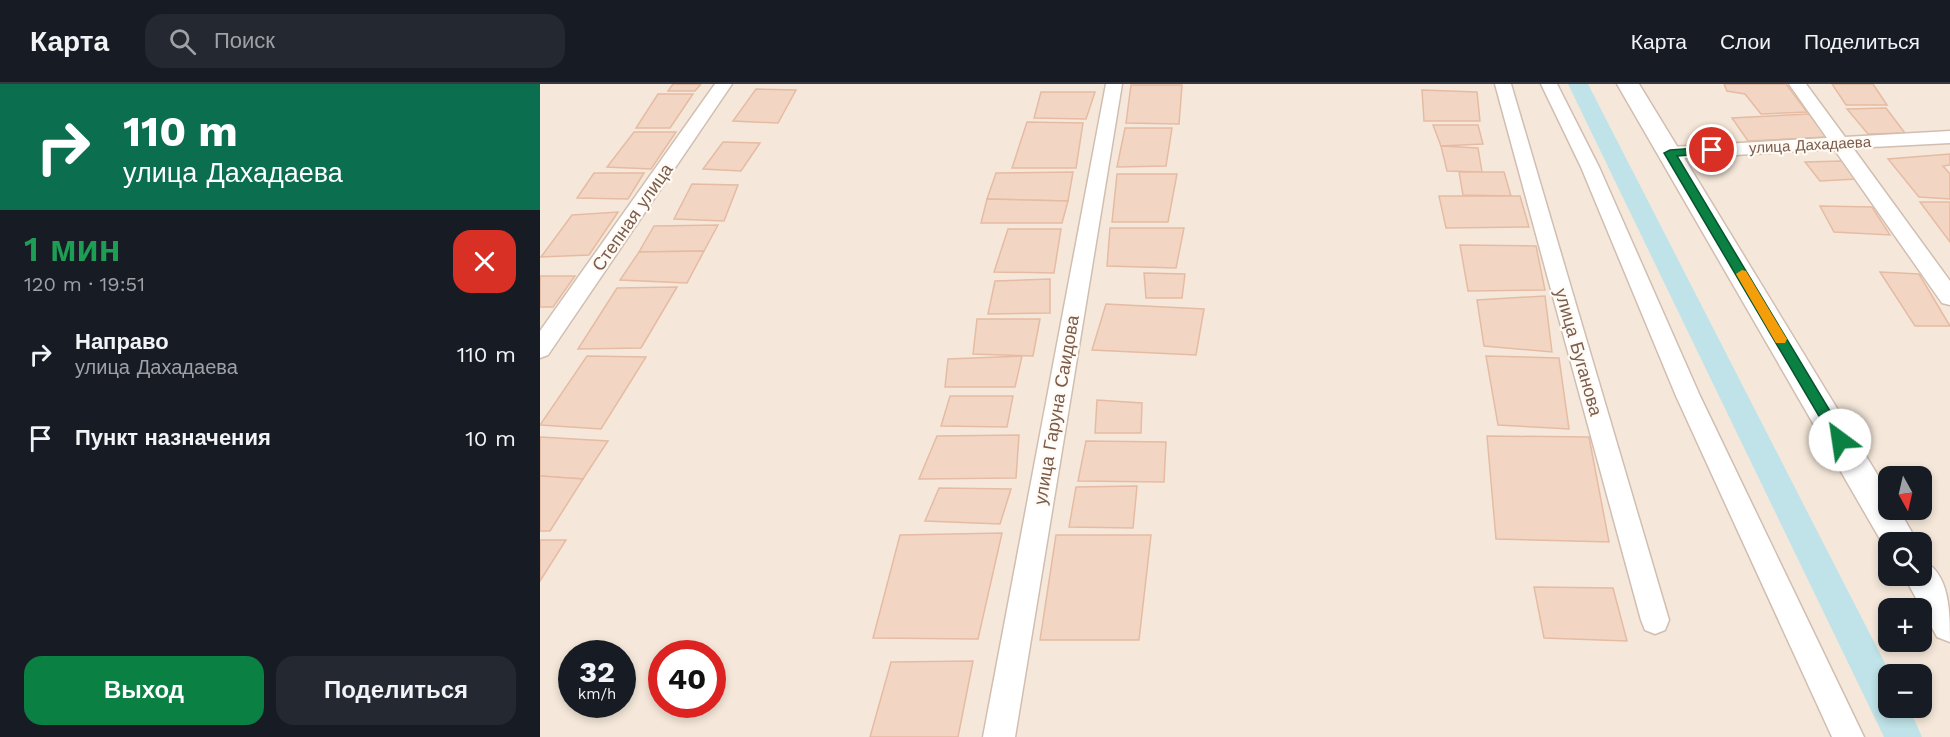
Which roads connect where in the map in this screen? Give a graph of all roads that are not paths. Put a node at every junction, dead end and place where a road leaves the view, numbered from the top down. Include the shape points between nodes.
1 (724, 84) edge
2 (1114, 84) edge
3 (1503, 84) edge
4 (1549, 84) edge
5 (1628, 84) edge
6 (1797, 84) edge
7 (1950, 137) edge
8 (1840, 143) junction
9 (1670, 153) junction
10 (1950, 297) edge
11 (540, 349) edge
12 (1894, 532) edge
13 (1927, 586) edge
14 (1654, 620) dead end
15 (1950, 625) edge
16 (999, 737) edge
17 (1848, 737) edge

1 - 11 street, Степная улица
2 - 16 street, улица Гаруна Саидова
3 - 14 street, улица Буганова
4 - 17 street via 1590,167 1688,396
5 - 9 street
6 - 8 street
7 - 8 street, улица Дахадаева
8 - 9 street, улица Дахадаева
8 - 10 street
9 - 12 street
13 - 15 street

